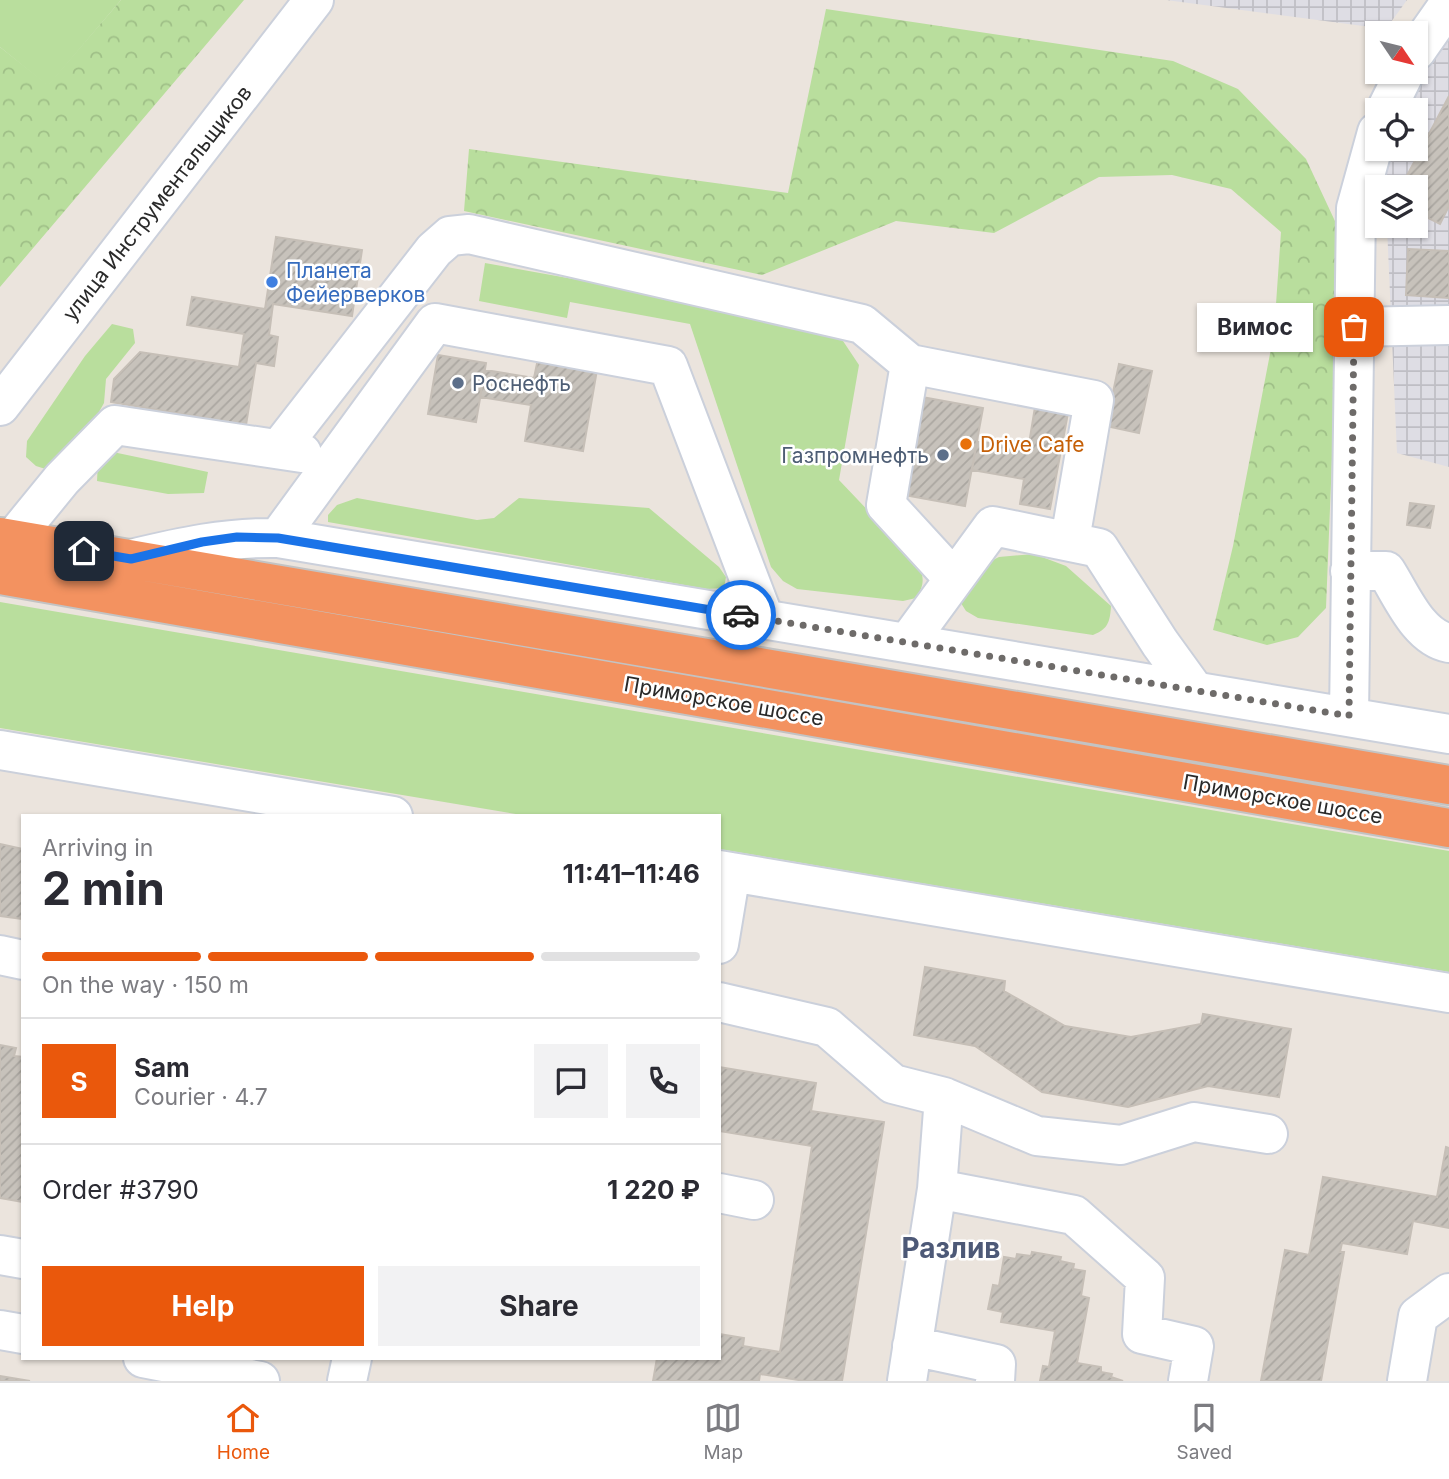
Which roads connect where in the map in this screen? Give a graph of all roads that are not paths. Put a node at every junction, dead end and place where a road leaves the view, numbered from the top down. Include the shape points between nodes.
1 (314, 0) edge
2 (1449, 4) edge
3 (1428, 34) edge
4 (1369, 161) edge
5 (1449, 325) edge
6 (1354, 327) junction
7 (910, 364) junction
8 (0, 406) edge
9 (279, 449) junction
10 (335, 459) junction
11 (7, 538) edge
12 (278, 538) junction
13 (1070, 540) junction
14 (131, 559) junction
15 (1350, 571) junction
16 (0, 575) edge
17 (954, 579) junction
18 (764, 618) junction
19 (908, 642) junction
20 (1449, 643) edge
21 (1195, 690) junction
22 (1349, 716) junction
23 (1449, 734) edge
24 (0, 750) edge
25 (1449, 785) edge
26 (381, 814) edge
27 (1449, 828) edge
28 (725, 871) edge
29 (721, 920) edge
30 (0, 956) edge
31 (21, 960) edge
32 (1449, 993) edge
33 (721, 1002) edge
34 (944, 1097) junction
35 (1268, 1133) dead end
36 (937, 1189) junction
37 (0, 1255) edge
38 (21, 1259) edge
39 (1449, 1293) edge
40 (0, 1330) edge
41 (21, 1334) edge
42 (153, 1360) edge
43 (352, 1360) edge
44 (910, 1364) edge
45 (260, 1381) edge
46 (347, 1381) edge
47 (995, 1381) edge
48 (1188, 1381) edge
49 (1407, 1381) edge

1 - 8 street, улица Инструментальщиков
2 - 3 street
4 - 6 street via 1356,208
5 - 6 street
6 - 15 street
7 - 9 street via 862,324 469,234 450,236 434,250
7 - 13 street via 1094,400
7 - 17 street via 886,505
9 - 10 street
9 - 11 street via 115,425
10 - 12 street
10 - 18 street via 435,323 668,366
11 - 14 highway, Приморское шоссе
12 - 14 street via 237,537
12 - 18 street
13 - 17 street via 992,526
13 - 21 street via 1099,548
14 - 25 highway, Приморское шоссе
15 - 20 street via 1386,571 1414,617 1437,641
15 - 22 street
16 - 27 highway, Приморское шоссе
17 - 19 street
18 - 19 street
19 - 21 street
21 - 22 street
22 - 23 street
24 - 26 street
28 - 29 street
28 - 32 street
30 - 31 street
33 - 34 street via 827,1027 893,1084
34 - 35 street via 1037,1136 1121,1145 1194,1122
34 - 36 street
36 - 44 street
36 - 48 street via 1074,1215 1145,1278 1142,1334 1194,1346
37 - 38 street
39 - 49 street via 1418,1316
40 - 41 street
42 - 45 street
43 - 46 street
44 - 47 street via 996,1364

